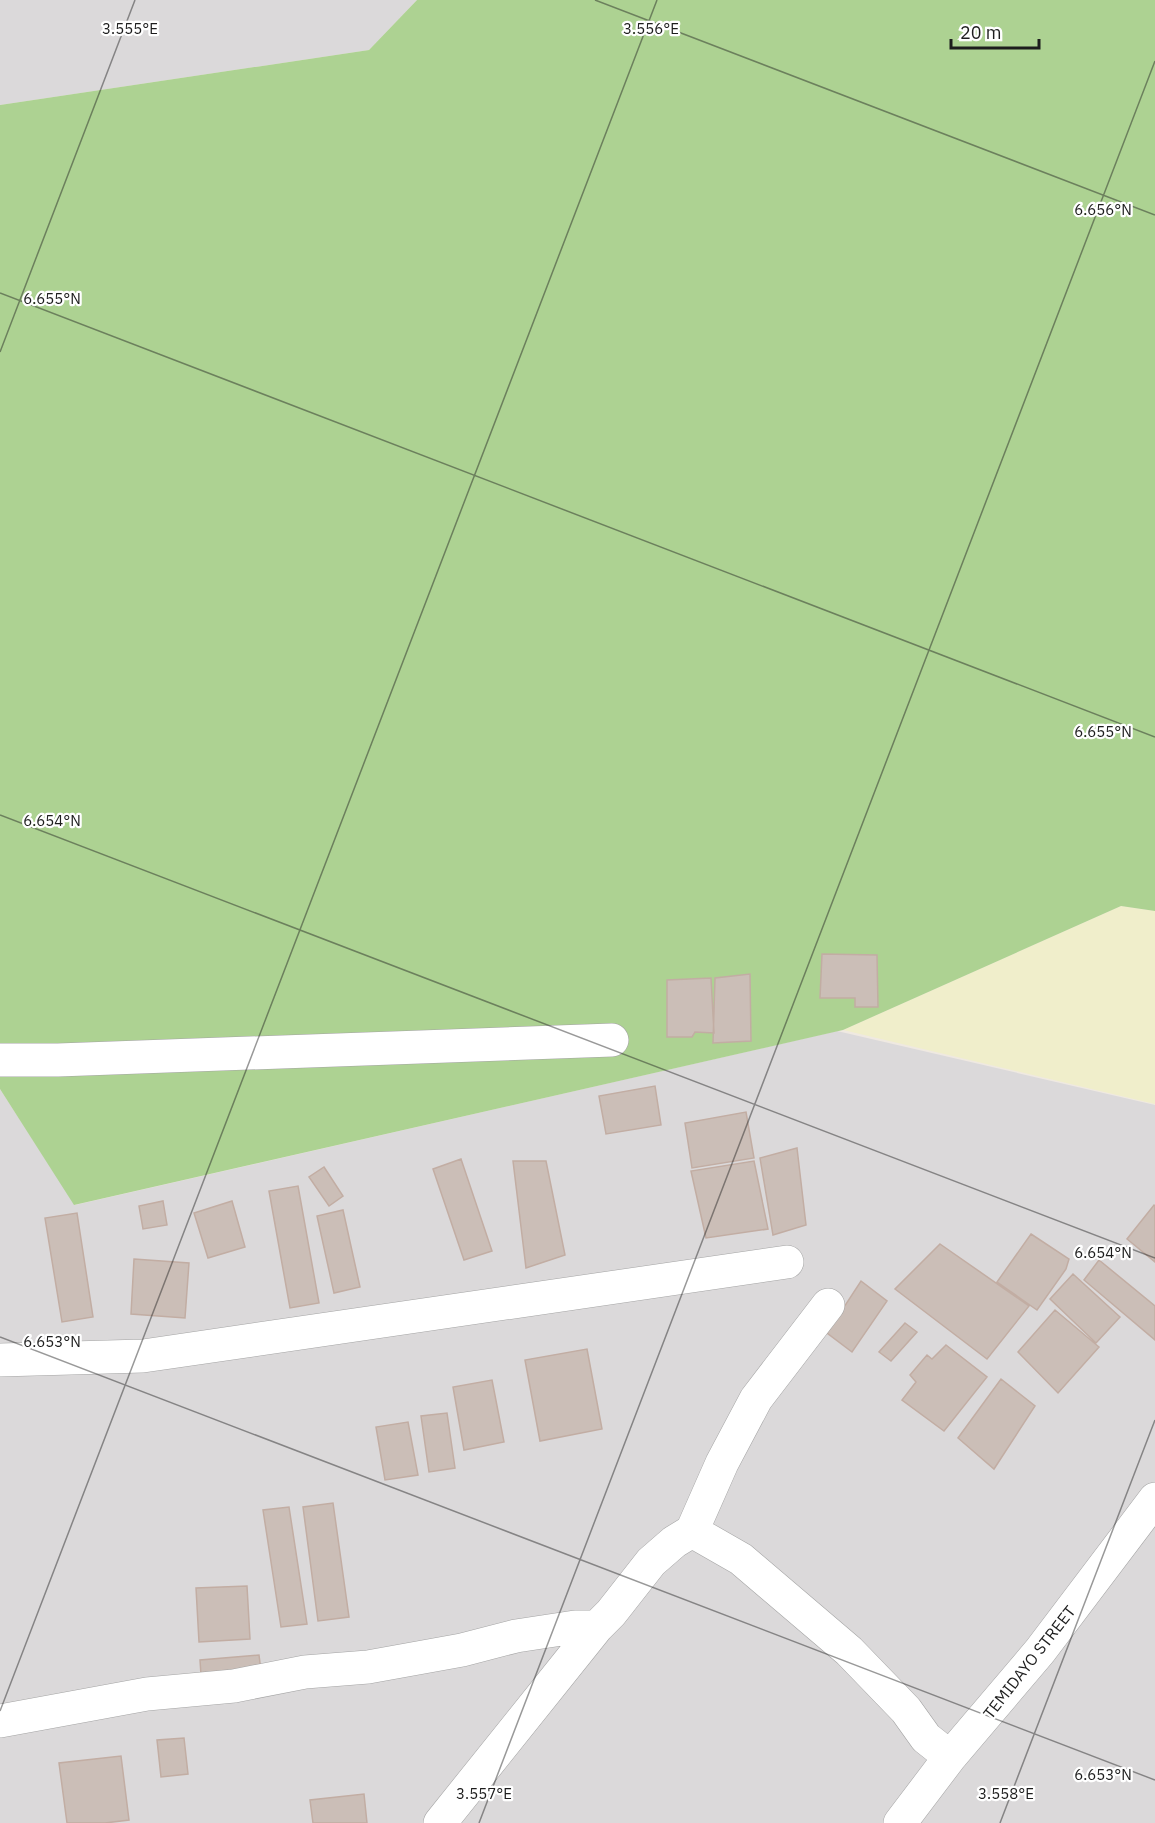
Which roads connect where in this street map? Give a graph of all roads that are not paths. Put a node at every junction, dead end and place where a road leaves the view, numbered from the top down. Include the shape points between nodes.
1 (612, 1040) dead end
2 (0, 1060) edge
3 (787, 1262) dead end
4 (828, 1305) dead end
5 (0, 1360) edge
6 (1155, 1499) edge
7 (692, 1531) junction
8 (597, 1627) junction
9 (0, 1721) edge
10 (950, 1757) junction
11 (440, 1823) edge
12 (900, 1823) edge

1 - 2 street
3 - 5 street via 143,1356
4 - 7 street via 756,1399
6 - 10 street, TEMIDAYO STREET via 1040,1651
7 - 8 street via 651,1562
7 - 10 street via 741,1559 849,1651 906,1710 926,1738
8 - 9 street via 516,1636 368,1667 147,1694
8 - 11 street
10 - 12 street, TEMIDAYO STREET

